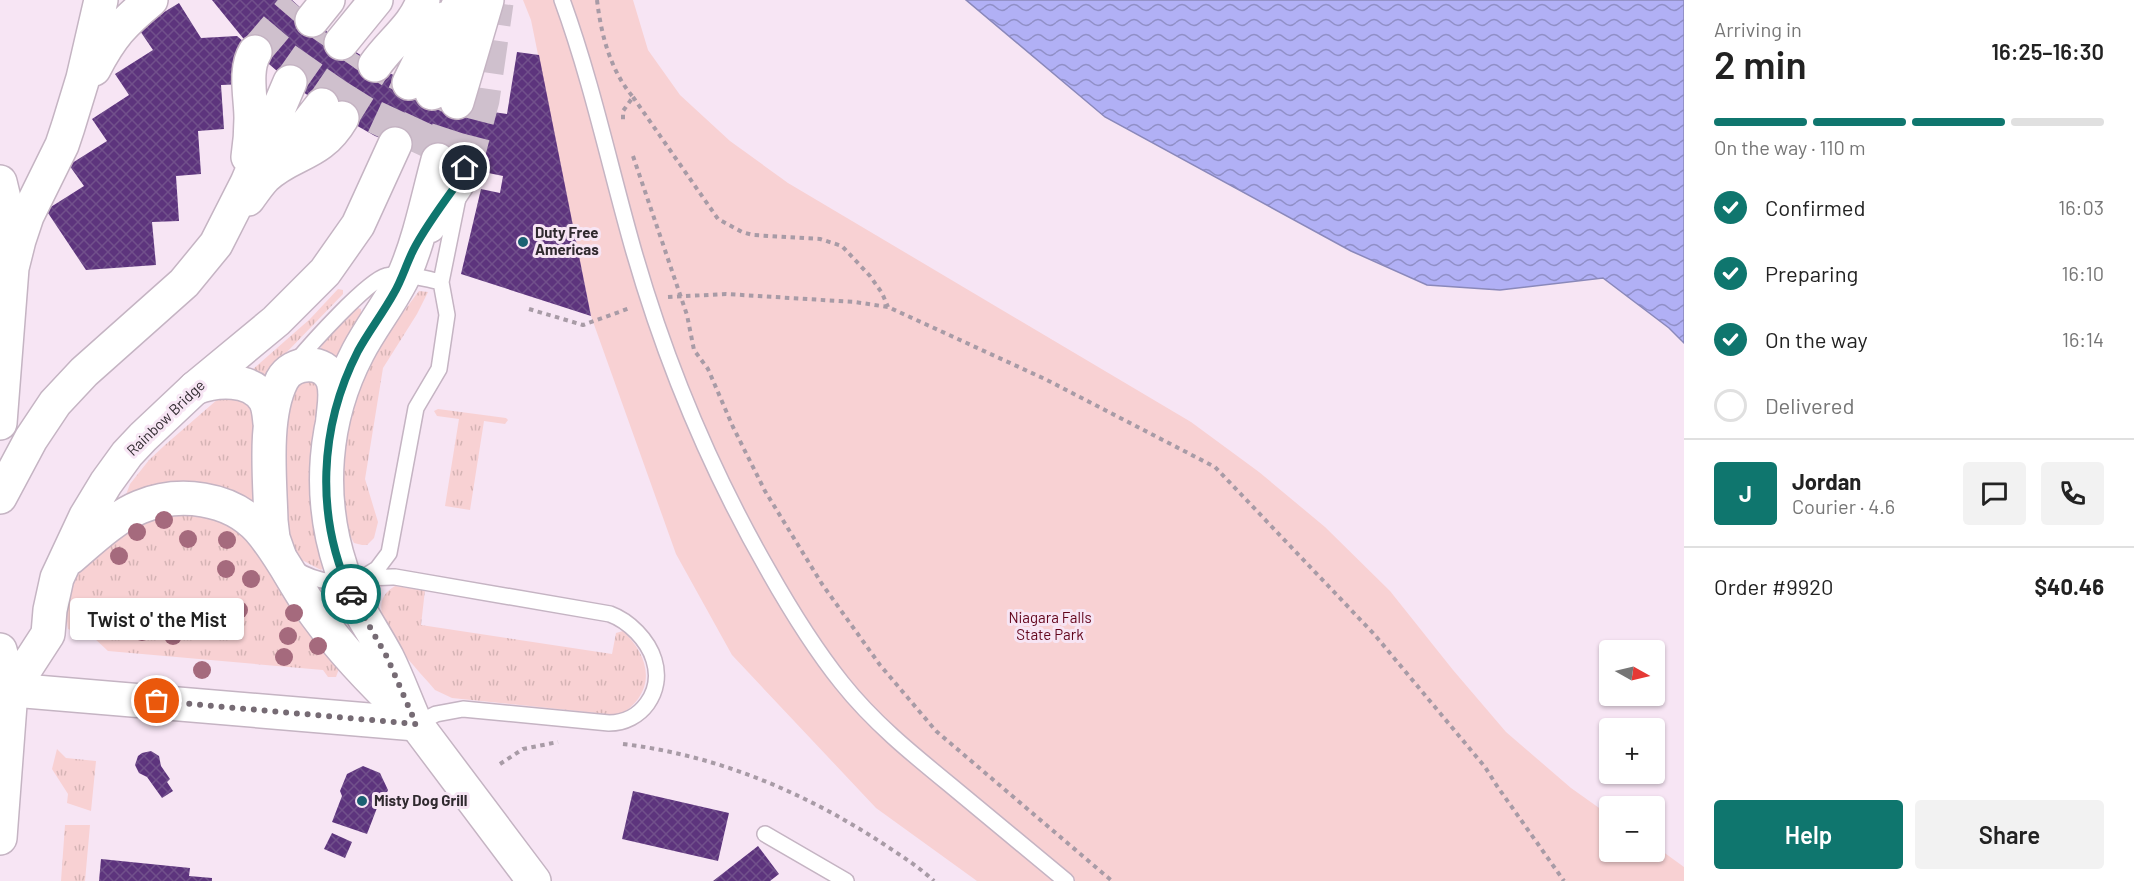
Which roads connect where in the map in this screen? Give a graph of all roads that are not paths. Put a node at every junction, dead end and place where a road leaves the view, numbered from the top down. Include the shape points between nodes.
1 (130, 0) edge
2 (152, 0) edge
3 (351, 0) edge
4 (376, 0) edge
5 (401, 0) edge
6 (423, 0) edge
7 (562, 0) edge
8 (95, 3) edge
9 (477, 5) edge
10 (329, 27) edge
11 (107, 44) junction
12 (298, 87) junction
13 (438, 95) tunnel mouth
14 (74, 111) junction
15 (428, 157) junction
16 (255, 168) junction
17 (0, 182) edge
18 (343, 248) junction
19 (407, 266) junction
20 (441, 282) junction
21 (10, 290) junction
22 (286, 372) junction
23 (195, 388) junction
24 (333, 420) junction
25 (0, 423) edge
26 (270, 423) junction
27 (0, 497) edge
28 (279, 555) junction
29 (63, 564) junction
30 (353, 580) junction
31 (0, 650) edge
32 (5, 690) edge
33 (416, 724) junction
34 (765, 834) dead end
35 (0, 838) edge
36 (831, 877) edge
37 (534, 881) edge
38 (846, 881) edge
39 (1066, 881) edge

1 - 11 main road
2 - 11 main road via 129,18
3 - 10 main road
4 - 10 main road
5 - 10 main road
6 - 10 main road via 410,24 389,46
7 - 39 lane via 649,301 674,373 712,465 777,586 824,659 882,726
8 - 14 main road
9 - 13 main road
11 - 14 main road
12 - 16 main road
12 - 16 main road via 335,129 320,145
12 - 16 main road via 250,63
14 - 21 main road via 22,228
15 - 18 main road via 388,186
15 - 18 main road, Rainbow Bridge via 363,213
15 - 19 main road via 419,177
15 - 19 main road via 436,215
15 - 20 lane
16 - 27 main road via 216,244 184,283 55,403
17 - 21 main road via 9,219
18 - 23 main road, Rainbow Bridge via 325,273 290,308
19 - 20 lane
19 - 22 lane via 377,279
19 - 24 main road via 358,351
20 - 30 lane via 447,315 440,369 416,408 388,553 377,569
21 - 25 main road
22 - 24 main road via 308,364 329,374 335,390
22 - 26 main road
23 - 26 main road via 219,382 245,386 266,401
23 - 29 main road, Rainbow Bridge via 116,468 95,499
24 - 30 main road via 326,486 328,516 334,544
26 - 28 main road via 271,521
28 - 29 main road via 243,515 207,501 184,498 139,508
28 - 30 lane via 311,578 328,582
28 - 33 main road via 317,617 360,670
29 - 32 main road, Rainbow Bridge via 53,593 48,634
30 - 33 main road via 359,611 387,657
30 - 33 lane via 395,577 610,614 637,633 655,662 651,696 639,714 625,722 463,709 436,714
31 - 32 main road
32 - 33 main road
32 - 35 main road
33 - 37 main road
34 - 36 lane
36 - 38 lane

